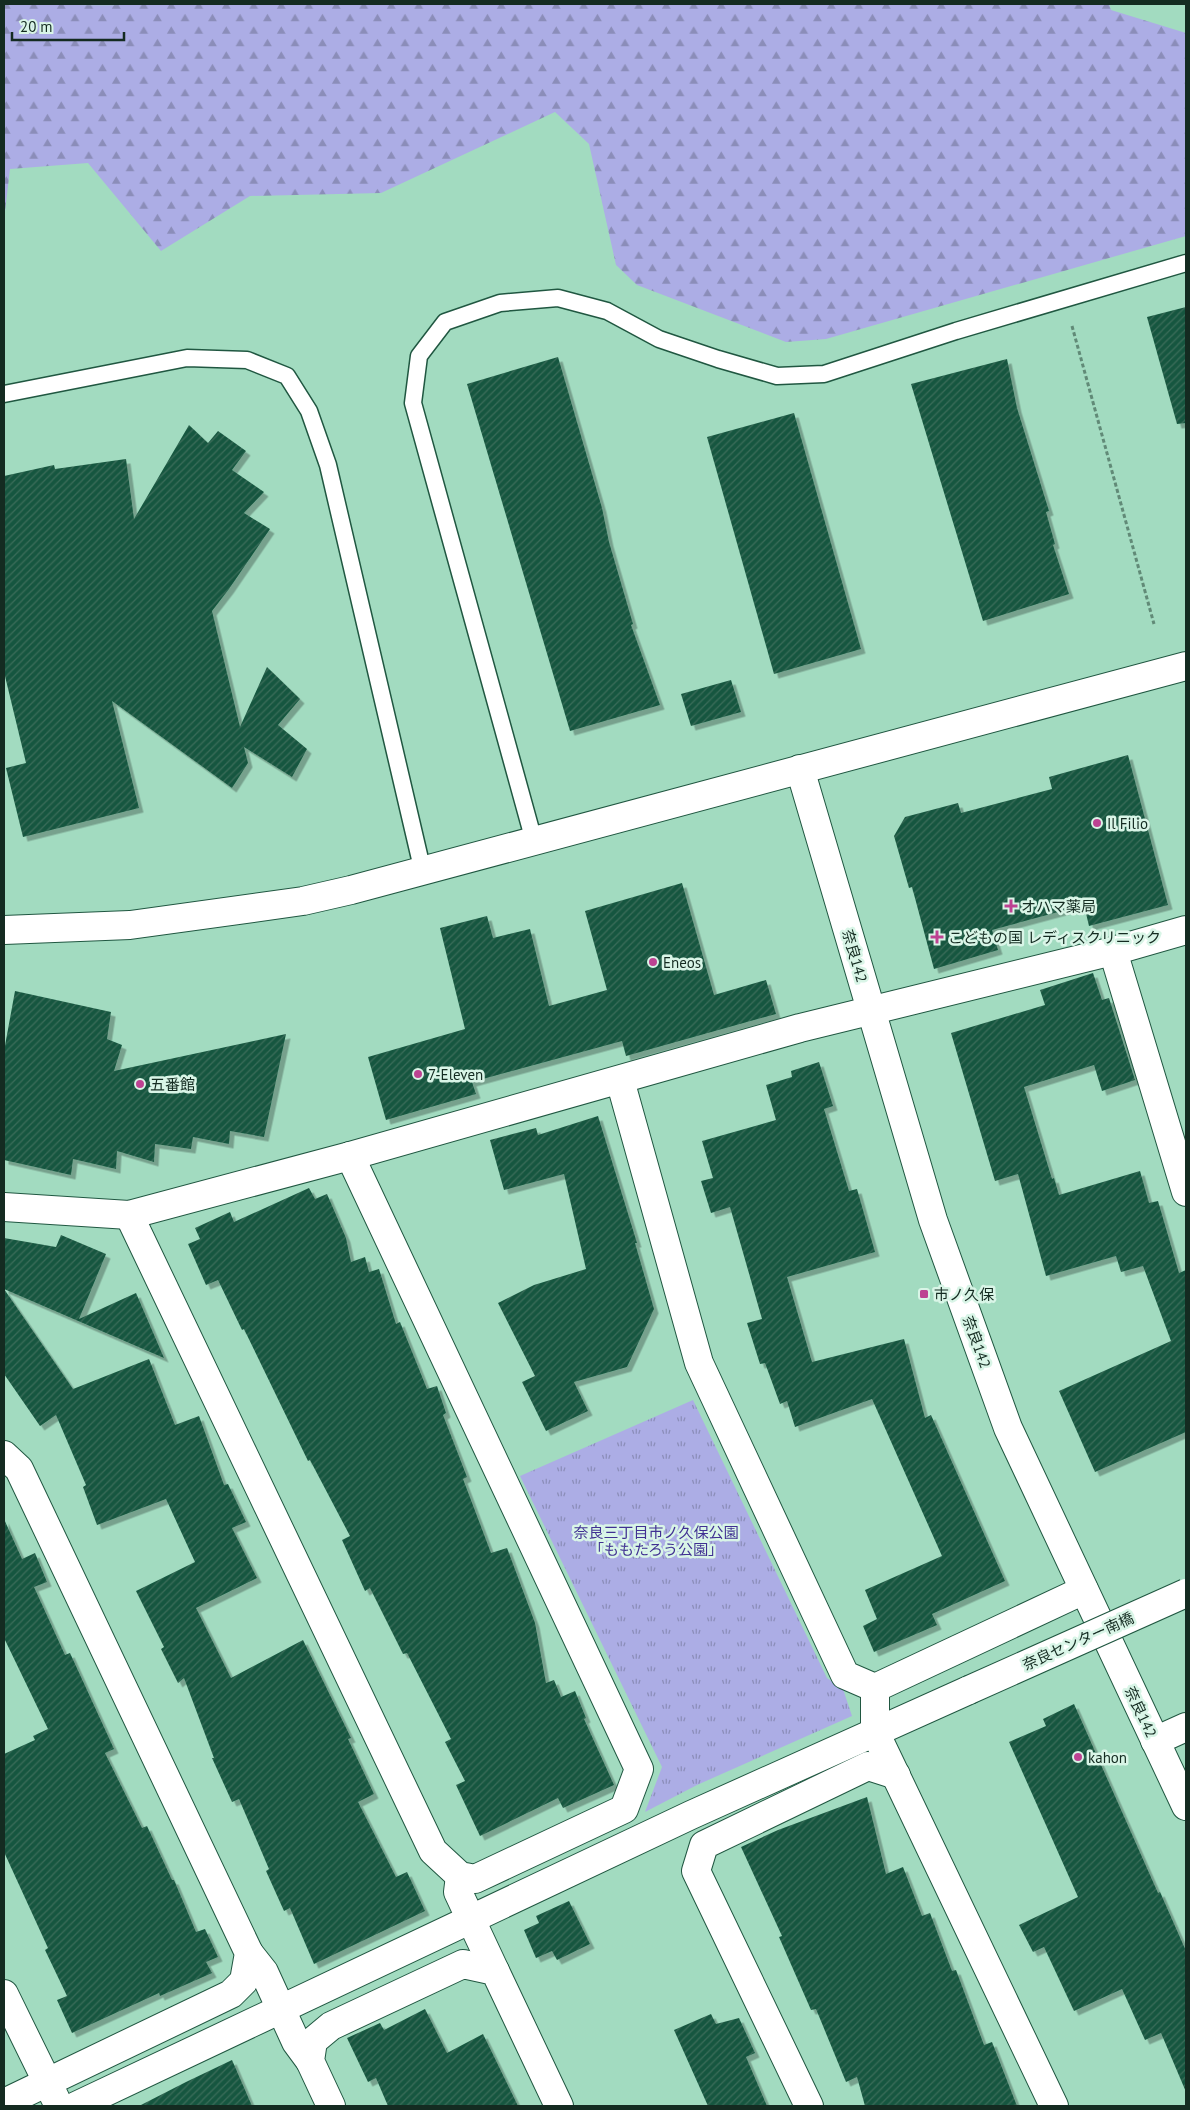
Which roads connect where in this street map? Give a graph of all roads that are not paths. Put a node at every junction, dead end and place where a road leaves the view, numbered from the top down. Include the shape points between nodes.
1 (1186, 263) edge
2 (4, 394) edge
3 (1186, 666) edge
4 (800, 770) junction
5 (534, 841) junction
6 (423, 872) junction
7 (4, 930) edge
8 (1186, 930) edge
9 (1113, 951) junction
10 (872, 1011) junction
11 (620, 1080) junction
12 (350, 1156) junction
13 (1186, 1192) edge
14 (4, 1207) edge
15 (129, 1215) junction
16 (4, 1455) edge
17 (1084, 1590) junction
18 (1186, 1593) edge
19 (875, 1688) junction
20 (1186, 1727) edge
21 (876, 1732) junction
22 (1155, 1741) junction
23 (896, 1775) junction
24 (1186, 1806) edge
25 (674, 1823) junction
26 (696, 1871) junction
27 (460, 1876) junction
28 (471, 1920) junction
29 (249, 1953) junction
30 (495, 1971) junction
31 (4, 1994) edge
32 (282, 2009) junction
33 (310, 2061) junction
34 (47, 2081) junction
35 (4, 2103) edge
36 (59, 2106) edge
37 (76, 2106) edge
38 (331, 2106) edge
39 (559, 2106) edge
40 (809, 2106) edge
41 (1054, 2106) edge

1 - 5 lane via 824,374 777,376 659,339 607,311 558,298 500,302 445,322 419,356 413,403
2 - 6 lane via 187,358 247,360 287,376 310,411 328,465
3 - 4 street
4 - 5 street
4 - 10 street, 奈良142
5 - 6 street
6 - 7 street via 303,901 149,923
8 - 9 street
9 - 10 street
9 - 13 street
10 - 11 street via 800,1028
10 - 17 street, 奈良142 via 933,1220 1008,1428
11 - 12 street
11 - 19 street via 699,1363 845,1675
12 - 15 street
12 - 27 street via 639,1769 624,1809 475,1879
14 - 15 street
15 - 27 street via 433,1851
16 - 29 street via 19,1469
17 - 19 street
17 - 22 street, 奈良142
18 - 21 street, 奈良センター南橋, bridge
19 - 21 street
20 - 22 street
21 - 23 street
21 - 25 street, 奈良センター南橋
22 - 24 street, 奈良142
23 - 26 street via 868,1766 704,1845
23 - 41 street
25 - 26 street
25 - 28 street, 奈良センター南橋
26 - 40 street
27 - 28 street via 458,1892
28 - 30 street
28 - 32 street, 奈良センター南橋
29 - 32 street via 264,1972
29 - 34 street via 244,1981 231,1994
30 - 33 street via 463,1964 331,2026 313,2041
30 - 39 street
31 - 34 street
32 - 33 street via 296,2042
32 - 37 street, 奈良センター南橋
33 - 38 street
34 - 35 street
34 - 36 street

